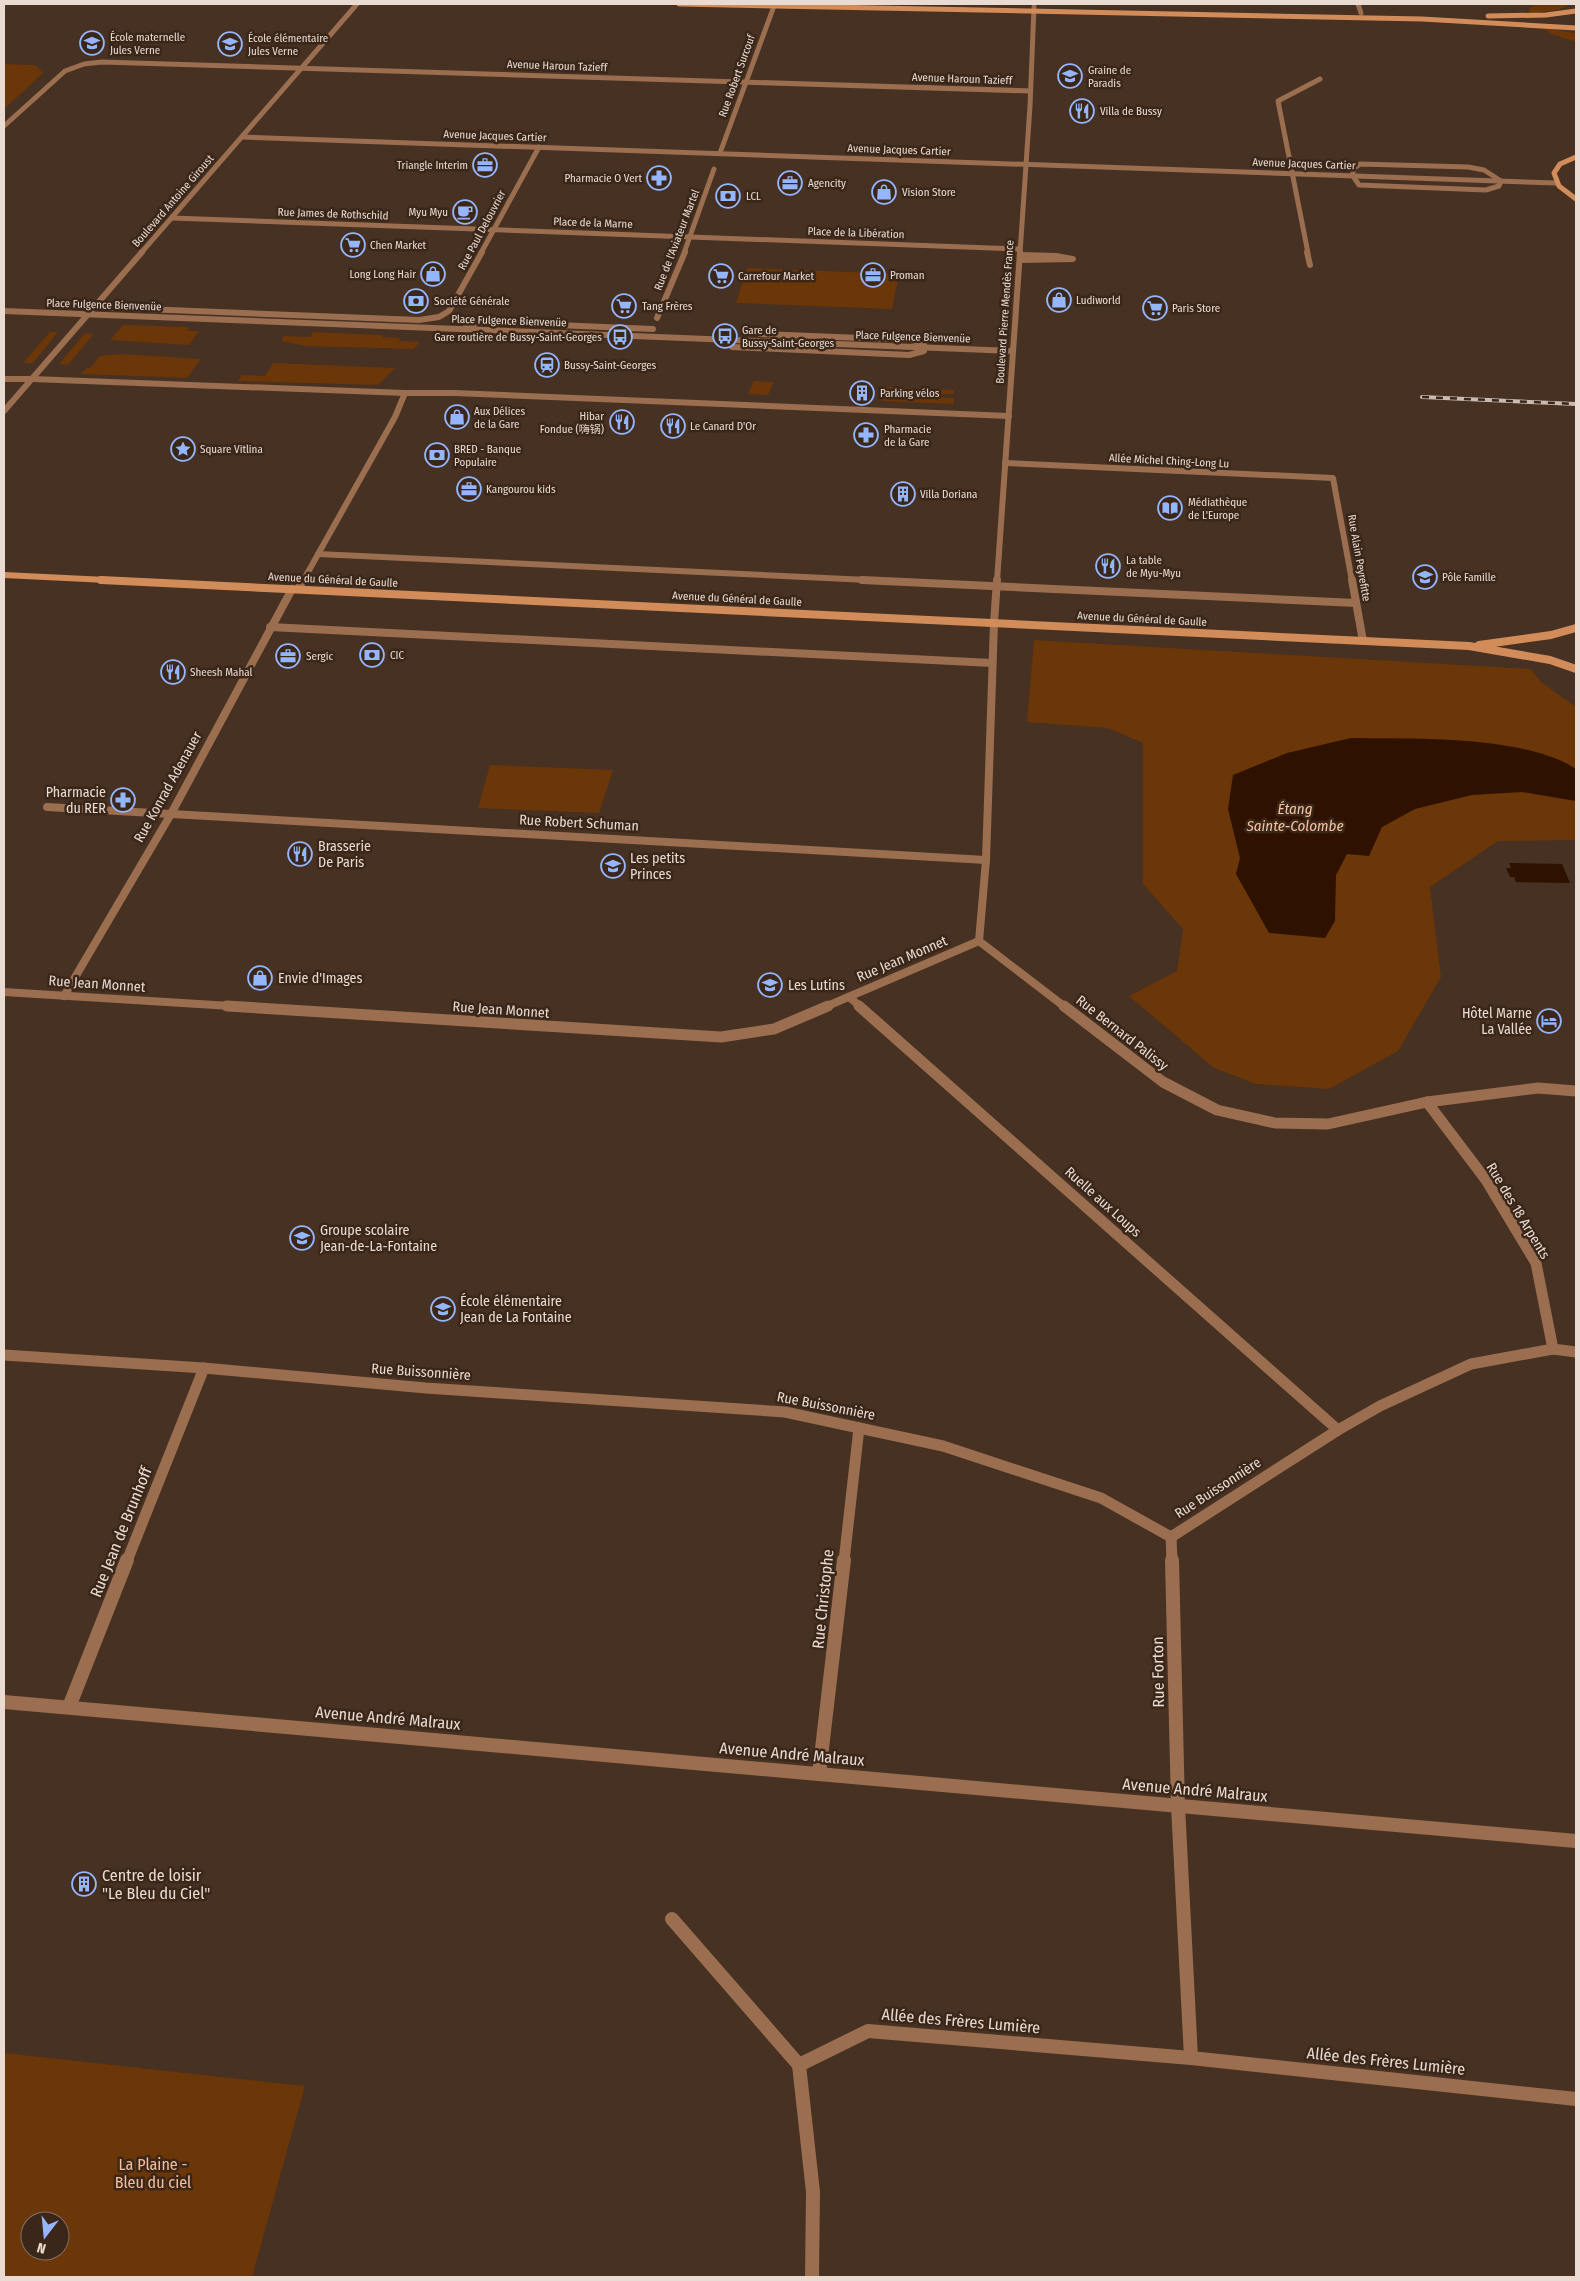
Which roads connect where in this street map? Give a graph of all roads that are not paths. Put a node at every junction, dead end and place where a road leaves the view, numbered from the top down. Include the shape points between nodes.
1 (357, 4) edge
2 (679, 4) edge
3 (870, 4) edge
4 (1358, 4) edge
5 (774, 6) junction
6 (1034, 7) edge
7 (1575, 11) edge
8 (1361, 14) junction
9 (1573, 20) dead end
10 (1576, 28) edge
11 (301, 68) junction
12 (1320, 79) dead end
13 (746, 82) junction
14 (1030, 91) junction
15 (4, 126) edge
16 (242, 137) junction
17 (538, 147) junction
18 (720, 153) junction
19 (1576, 157) edge
20 (1026, 164) junction
21 (714, 169) dead end
22 (1291, 173) junction
23 (1353, 176) junction
24 (1501, 181) junction
25 (1556, 183) junction
26 (1576, 199) edge
27 (172, 218) junction
28 (494, 230) junction
29 (691, 237) junction
30 (1020, 255) junction
31 (1310, 265) dead end
32 (95, 307) junction
33 (4, 311) edge
34 (88, 315) junction
35 (439, 317) joint
36 (658, 318) dead end
37 (458, 329) junction
38 (937, 348) junction
39 (1013, 352) junction
40 (32, 378) junction
41 (4, 379) edge
42 (405, 393) junction
43 (4, 411) edge
44 (1009, 416) junction
45 (1005, 463) junction
46 (1333, 478) joint
47 (318, 554) junction
48 (4, 575) edge
49 (996, 586) junction
50 (295, 589) junction
51 (1356, 603) junction
52 (994, 623) junction
53 (270, 627) junction
54 (1576, 628) edge
55 (1363, 641) junction
56 (1470, 646) junction
57 (992, 663) junction
58 (1576, 669) edge
59 (47, 807) dead end
60 (171, 814) junction
61 (986, 860) junction
62 (979, 941) junction
63 (4, 992) edge
64 (64, 996) junction
65 (849, 997) junction
66 (1576, 1091) edge
67 (1427, 1102) junction
68 (1553, 1349) junction
69 (1576, 1352) edge
70 (4, 1355) edge
71 (204, 1368) junction
72 (859, 1428) junction
73 (1338, 1430) junction
74 (1171, 1537) junction
75 (4, 1702) edge
76 (69, 1707) junction
77 (819, 1774) junction
78 (1178, 1806) junction
79 (1576, 1841) edge
80 (672, 1919) dead end
81 (1191, 2058) junction
82 (799, 2065) junction
83 (1576, 2099) edge
84 (812, 2277) edge

1 - 11 street, Boulevard Antoine Giroust
2 - 5 main road
3 - 6 main road
4 - 8 street
5 - 6 main road
5 - 13 street, Rue Robert Surcouf
6 - 8 main road
6 - 10 main road via 1422,19
6 - 14 street, Boulevard Pierre Mendès France
7 - 8 main road via 1527,16
7 - 9 main road
11 - 13 street, Avenue Haroun Tazieff
11 - 15 street, Avenue Haroun Tazieff via 84,64 65,71
11 - 16 street, Boulevard Antoine Giroust
12 - 22 street via 1278,102
13 - 14 street, Avenue Haroun Tazieff
13 - 18 street, Rue Robert Surcouf
14 - 20 street, Boulevard Pierre Mendès France
16 - 17 street, Avenue Jacques Cartier
16 - 27 street, Boulevard Antoine Giroust
17 - 18 street, Avenue Jacques Cartier
17 - 28 street, Rue Paul Delouvrier
18 - 20 street, Avenue Jacques Cartier
19 - 25 main road via 1560,164 1554,173
20 - 22 street, Avenue Jacques Cartier
20 - 30 street, Boulevard Pierre Mendès France
21 - 29 street, Rue de l'Aviateur Martel
22 - 23 street, Avenue Jacques Cartier
22 - 31 street
23 - 24 street, Avenue Jacques Cartier
23 - 24 street via 1359,185 1486,190 1499,186
23 - 24 street via 1353,169 1360,164 1468,167 1484,170
24 - 25 street, Avenue Jacques Cartier
25 - 26 main road
27 - 28 street, Rue James de Rothschild
27 - 32 street, Boulevard Antoine Giroust
28 - 29 street, Place de la Marne
28 - 35 street, Rue Paul Delouvrier via 449,310
29 - 30 street, Place de la Libération
29 - 36 street, Rue de l'Aviateur Martel
30 - 30 street via 1074,259
30 - 39 street, Boulevard Pierre Mendès France
32 - 34 street, Boulevard Antoine Giroust
32 - 35 street, Place Fulgence Bienvenüe via 419,320
33 - 34 street, Place Fulgence Bienvenüe
34 - 37 street, Place Fulgence Bienvenüe
34 - 40 street, Boulevard Antoine Giroust
37 - 38 street, Place Fulgence Bienvenüe via 641,336 665,344 900,354 916,354
37 - 38 street via 482,322 911,340
38 - 39 street, Place Fulgence Bienvenüe
39 - 44 street, Boulevard Pierre Mendès France
40 - 41 street
40 - 42 street
40 - 43 street, Boulevard Antoine Giroust
42 - 44 street
42 - 47 street, Rue Konrad Adenauer via 395,417
44 - 45 street, Boulevard Pierre Mendès France
45 - 46 street, Allée Michel Ching-Long Lu
45 - 49 street, Boulevard Pierre Mendès France
46 - 51 street, Rue Alain Peyrefitte
47 - 49 street, Avenue du Général de Gaulle
47 - 50 street, Rue Konrad Adenauer
48 - 50 main road, Avenue du Général de Gaulle
49 - 51 street, Avenue du Général de Gaulle
49 - 52 street, Boulevard Pierre Mendès France
50 - 52 main road, Avenue du Général de Gaulle
50 - 53 street, Rue Konrad Adenauer
51 - 55 street, Rue Alain Peyrefitte
52 - 55 main road, Avenue du Général de Gaulle
52 - 57 street
53 - 57 street
53 - 60 street, Rue Konrad Adenauer
54 - 56 main road, Avenue du Général de Gaulle via 1552,635
55 - 56 main road, Avenue du Général de Gaulle
56 - 58 main road, Avenue du Général de Gaulle via 1550,660
57 - 61 street
59 - 60 street, Rue Robert Schuman
60 - 61 street, Rue Robert Schuman
60 - 64 street, Rue Konrad Adenauer
61 - 62 street
62 - 65 street, Rue Jean Monnet
62 - 67 street, Rue Bernard Palissy via 1163,1082 1218,1110 1276,1123 1328,1124
63 - 64 street, Rue Jean Monnet
64 - 65 street, Rue Jean Monnet via 721,1037 774,1029
65 - 73 street, Ruelle aux Loups
66 - 67 street, Rue Bernard Palissy via 1538,1088
67 - 68 street, Rue des 18 Arpents via 1486,1180 1536,1263
68 - 69 street, Rue Buissonnière
68 - 73 street, Rue Buissonnière via 1471,1364 1380,1406
70 - 71 street, Rue Buissonnière
71 - 72 street, Rue Buissonnière via 426,1388 785,1412
71 - 76 street, Rue Jean de Brunhoff
72 - 74 street, Rue Buissonnière via 942,1446 1101,1498
72 - 77 street, Rue Christophe
73 - 74 street, Rue Buissonnière
74 - 78 street, Rue Forton
75 - 76 street, Avenue André Malraux
76 - 77 street, Avenue André Malraux
77 - 78 street, Avenue André Malraux
78 - 79 street, Avenue André Malraux
78 - 81 street
80 - 82 street
81 - 82 street, Allée des Frères Lumière via 868,2031
81 - 83 street, Allée des Frères Lumière
82 - 84 street via 813,2192

